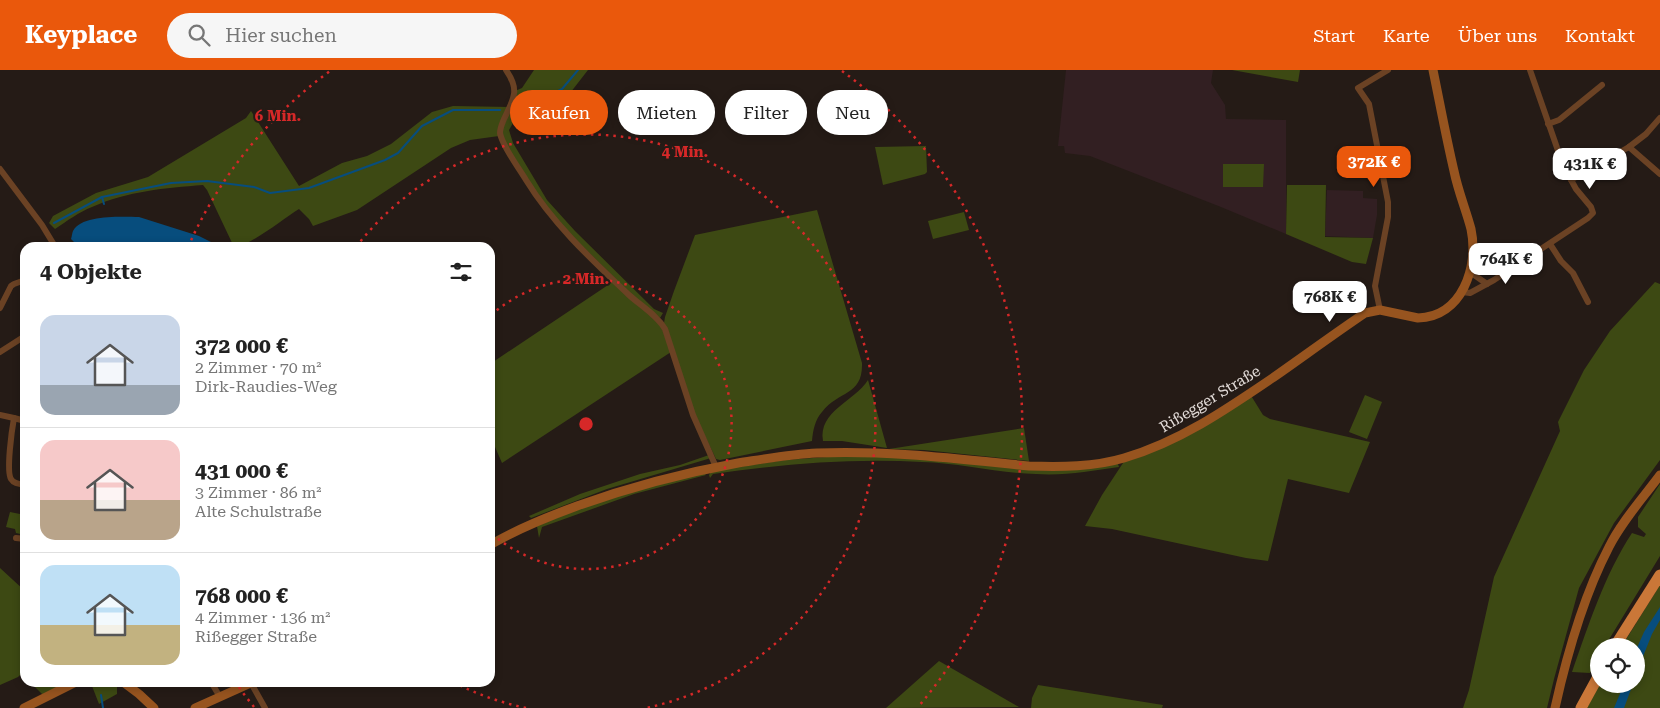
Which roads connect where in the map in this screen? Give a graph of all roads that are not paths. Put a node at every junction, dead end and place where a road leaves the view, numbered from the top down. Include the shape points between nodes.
1 (506, 70) edge
2 (1388, 70) edge
3 (1433, 70) edge
4 (1530, 70) edge
5 (1602, 85) dead end
6 (1660, 118) edge
7 (1548, 124) junction
8 (1629, 147) junction
9 (0, 170) edge
10 (1660, 174) edge
11 (1571, 180) junction
12 (52, 242) edge
13 (1550, 244) junction
14 (1470, 272) junction
15 (20, 282) edge
16 (1487, 284) junction
17 (1462, 292) junction
18 (1588, 302) dead end
19 (0, 308) edge
20 (1380, 310) junction
21 (20, 340) edge
22 (0, 352) edge
23 (0, 415) edge
24 (14, 418) junction
25 (20, 420) edge
26 (716, 467) junction
27 (1660, 475) edge
28 (20, 484) edge
29 (16, 538) dead end
30 (20, 538) edge
31 (495, 542) edge
32 (1660, 575) edge
33 (1620, 638) edge
34 (66, 687) edge
35 (130, 687) edge
36 (214, 687) edge
37 (243, 687) edge
38 (254, 687) edge
39 (1590, 692) edge
40 (220, 697) junction
41 (24, 708) edge
42 (154, 708) edge
43 (195, 708) edge
44 (265, 708) edge
45 (1555, 708) edge
46 (1581, 708) edge

1 - 26 street via 514,82 515,91 500,131 507,148 564,231 662,323 693,415
2 - 20 street via 1358,88 1369,104 1388,202 1374,286
3 - 14 street via 1460,198 1471,229
4 - 7 street
5 - 7 street via 1559,120
6 - 8 street
7 - 11 street
8 - 10 street
8 - 11 street
9 - 12 street
11 - 13 street via 1592,213
13 - 16 street
13 - 18 street via 1573,273
14 - 16 street
14 - 17 street
15 - 19 street via 11,286
16 - 17 street via 1470,293
17 - 20 street via 1445,309 1424,318
20 - 26 street, Rißegger Straße via 1365,313 1250,394 1195,428 1124,458 1074,466 1029,466 842,452 784,456
21 - 22 street
23 - 24 street
24 - 25 street
24 - 28 street via 10,478
26 - 31 street, Rißegger Straße via 655,480 606,496 532,524
27 - 45 street via 1609,546 1593,582 1562,675
29 - 30 street
32 - 33 highway
34 - 41 street
35 - 42 street
36 - 40 street
37 - 40 street
38 - 44 street
39 - 46 highway
40 - 43 street

